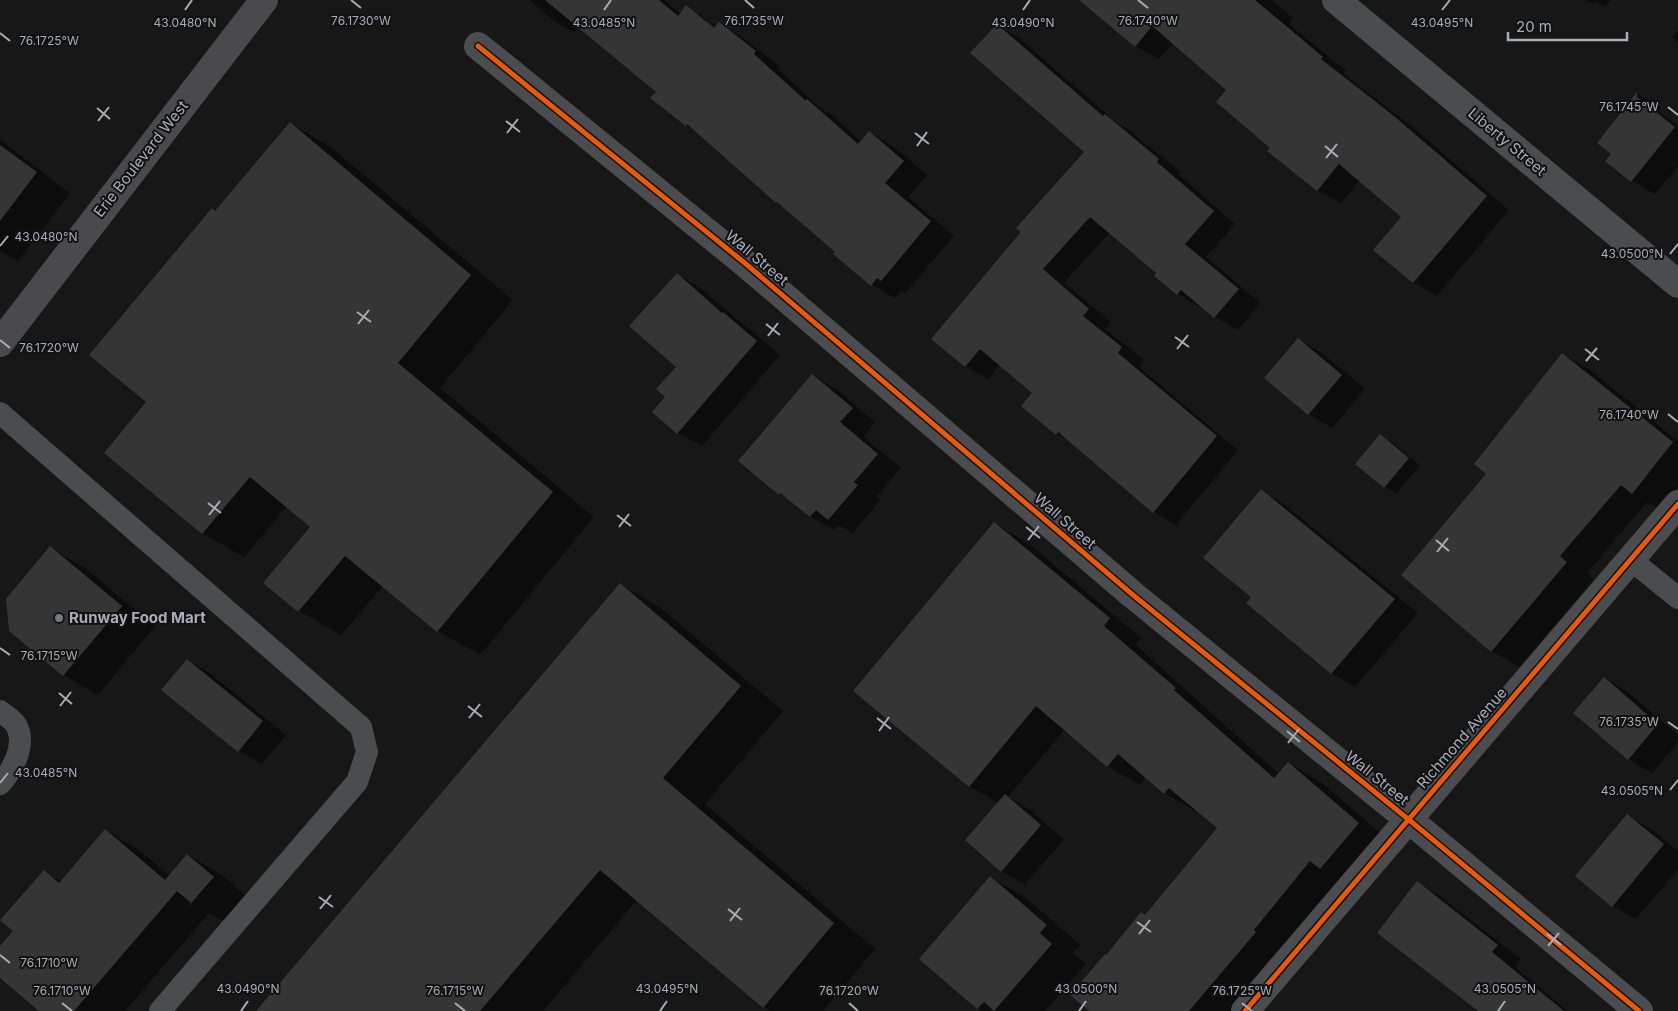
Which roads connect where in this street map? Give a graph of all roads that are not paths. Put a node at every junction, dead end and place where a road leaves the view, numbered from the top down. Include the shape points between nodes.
1 (264, 0) edge
2 (1336, 0) edge
3 (478, 46) dead end
4 (1678, 284) edge
5 (0, 343) edge
6 (0, 413) edge
7 (1678, 504) edge
8 (1630, 560) junction
9 (1678, 598) edge
10 (0, 711) edge
11 (0, 784) edge
12 (1408, 819) junction
13 (160, 1011) edge
14 (1246, 1011) edge
15 (1639, 1011) edge

1 - 5 main road, Erie Boulevard West
2 - 4 street, Liberty Street
3 - 12 street, Wall Street via 746,264 1133,595
6 - 13 lane via 361,726 367,752 357,782
7 - 8 street, Richmond Avenue
8 - 9 lane
8 - 12 street, Richmond Avenue
10 - 11 lane via 17,725 21,741 17,757
12 - 14 street, Richmond Avenue
12 - 15 street, Wall Street

